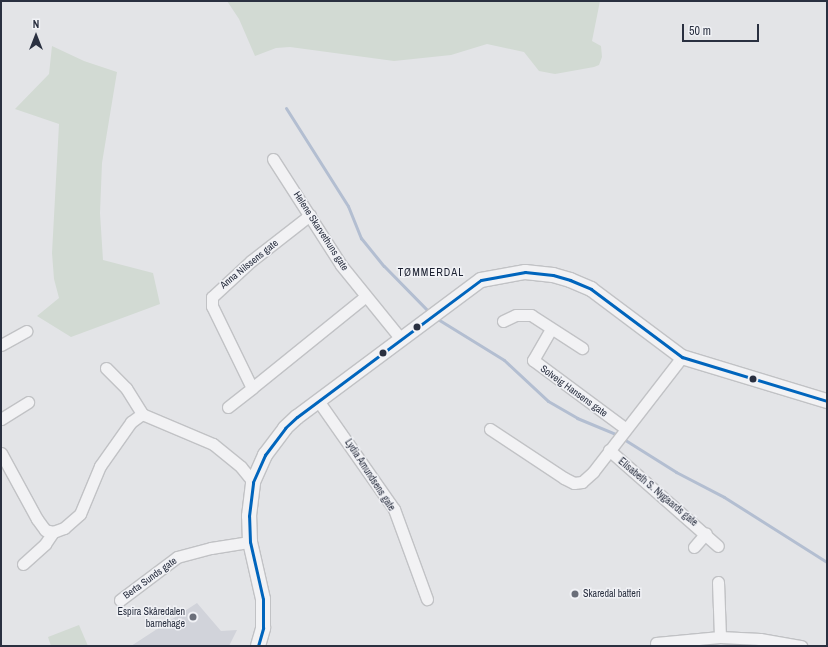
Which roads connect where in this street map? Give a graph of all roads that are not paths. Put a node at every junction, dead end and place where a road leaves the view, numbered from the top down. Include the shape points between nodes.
1 (273, 159) dead end
2 (310, 215) junction
3 (366, 296) junction
4 (503, 321) dead end
5 (551, 330) junction
6 (26, 331) dead end
7 (401, 339) junction
8 (1, 345) edge
9 (582, 348) dead end
10 (682, 357) junction
11 (106, 368) dead end
12 (252, 388) junction
13 (827, 401) edge
14 (28, 402) dead end
15 (319, 402) junction
16 (228, 407) dead end
17 (142, 414) junction
18 (1, 419) edge
19 (625, 428) junction
20 (490, 429) dead end
21 (609, 450) junction
22 (1, 453) edge
23 (253, 482) junction
24 (53, 532) junction
25 (706, 533) junction
26 (250, 542) junction
27 (718, 546) dead end
28 (694, 547) dead end
29 (23, 564) dead end
30 (718, 582) dead end
31 (120, 600) dead end
32 (427, 600) dead end
33 (720, 637) junction
34 (656, 643) dead end
35 (258, 646) edge
36 (801, 646) edge

1 - 2 street, Helene Skarvethuns gate
2 - 3 street, Helene Skarvethuns gate via 341,265
2 - 12 street, Anna Nilssens gate via 251,261 212,297 212,306
3 - 7 street, Helene Skarvethuns gate
3 - 12 street
4 - 5 street via 516,315 531,315 543,321
5 - 9 street
5 - 19 street, Solveig Hansens gate via 533,360
6 - 8 street
7 - 10 street via 481,280 508,273 537,272 591,288
7 - 15 street
10 - 13 street
10 - 19 street, Elisabeth S. Nygaards gate
11 - 17 street via 126,388
12 - 16 street
14 - 18 street
15 - 23 street via 297,417 274,442 258,466
15 - 32 street, Lydia Amundsens gate via 394,509
17 - 23 street via 213,444 241,467
17 - 24 street via 131,422 100,466 80,514 64,528
19 - 21 street, Elisabeth S. Nygaards gate
20 - 21 street, Elisabeth S. Nygaards gate via 574,483 585,481
21 - 25 street, Elisabeth S. Nygaards gate
22 - 24 street via 37,519 45,530
23 - 26 street via 249,516
24 - 29 street
25 - 27 street, Elisabeth S. Nygaards gate
25 - 28 street, Elisabeth S. Nygaards gate
26 - 31 street, Berta Sunds gate via 210,548 177,557
26 - 35 street via 263,600 263,628
30 - 33 street
33 - 34 street
33 - 36 street via 760,638

